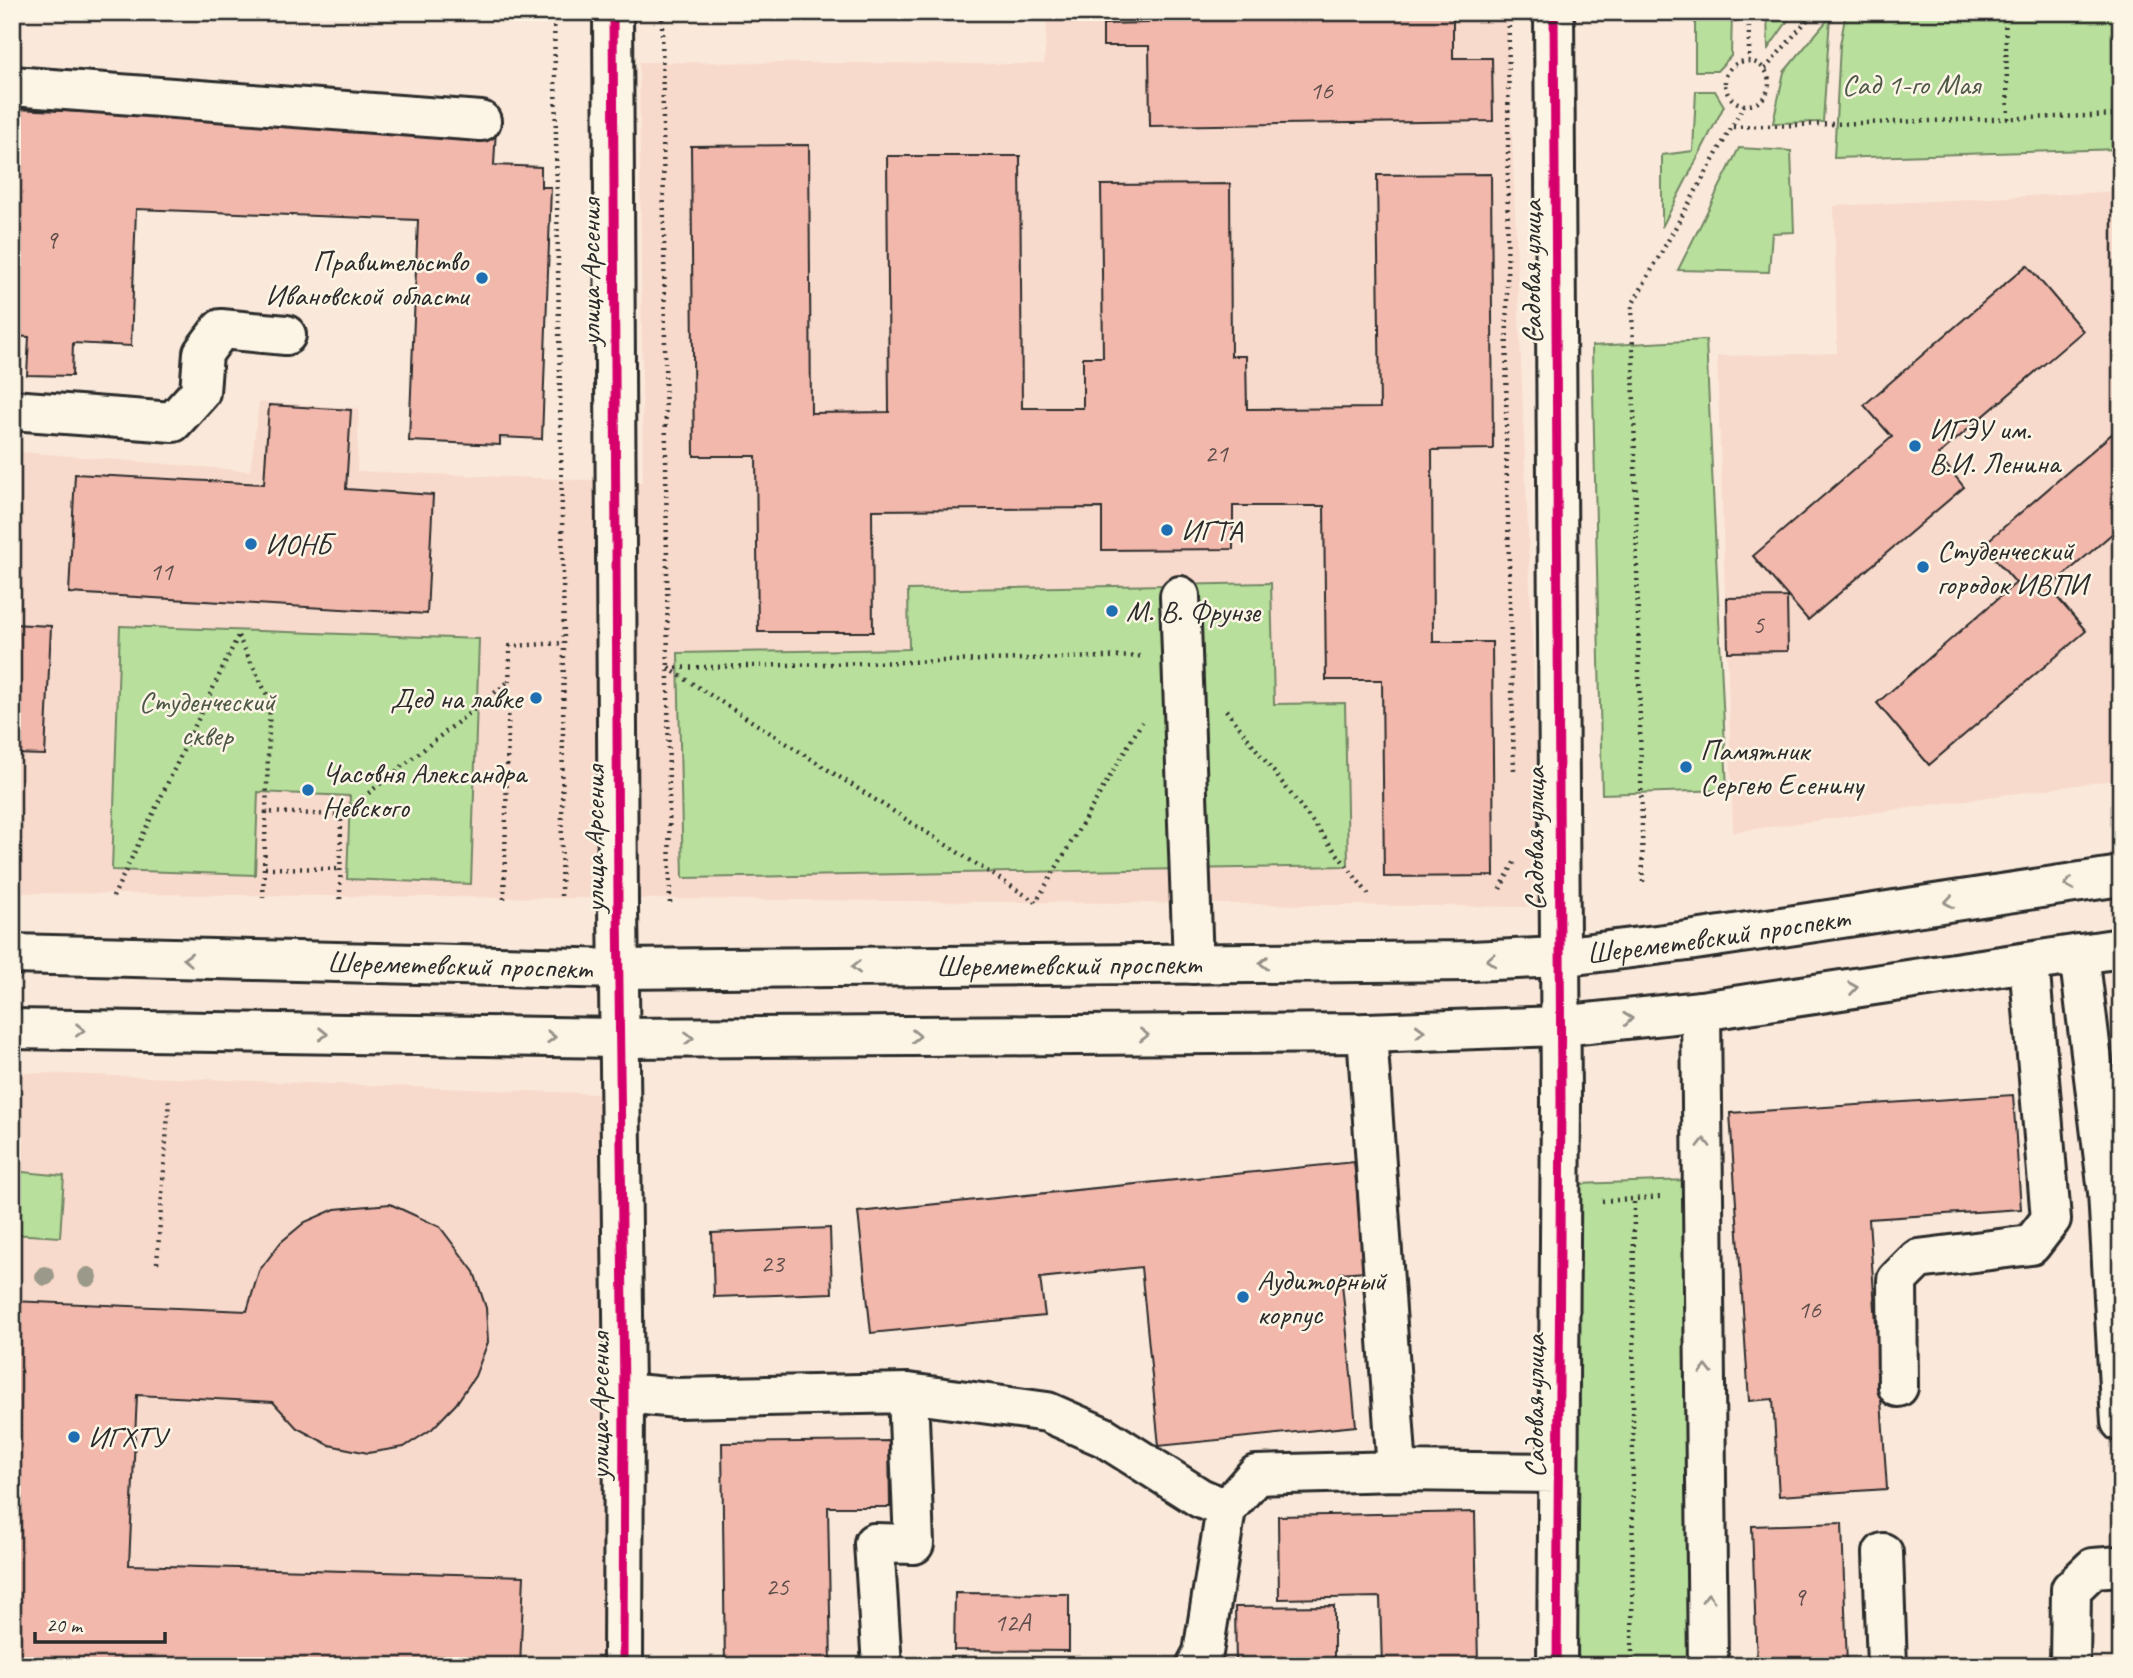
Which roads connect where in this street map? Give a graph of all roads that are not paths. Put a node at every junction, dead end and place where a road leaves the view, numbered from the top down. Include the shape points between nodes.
1 (613, 12) edge
2 (1554, 12) edge
3 (12, 86) edge
4 (481, 121) dead end
5 (286, 335) dead end
6 (12, 410) edge
7 (1180, 596) dead end
8 (2121, 876) edge
9 (2121, 948) edge
10 (12, 954) edge
11 (2079, 954) junction
12 (1559, 957) junction
13 (2029, 961) junction
14 (1193, 964) junction
15 (619, 969) junction
16 (1701, 1011) junction
17 (1560, 1026) junction
18 (12, 1028) edge
19 (1367, 1034) junction
20 (620, 1038) junction
21 (2115, 1190) edge
22 (1898, 1387) dead end
23 (624, 1393) junction
24 (908, 1393) junction
25 (2121, 1422) edge
26 (1397, 1471) junction
27 (1558, 1473) junction
28 (1226, 1509) junction
29 (1883, 1553) dead end
30 (2121, 1566) edge
31 (623, 1666) edge
32 (882, 1666) edge
33 (1196, 1666) edge
34 (1557, 1666) edge
35 (1708, 1666) edge
36 (1887, 1666) edge
37 (2070, 1666) edge

1 - 15 main road, улица Арсения
2 - 12 main road, Садовая улица
3 - 4 main road
5 - 6 main road via 221,329 203,354 200,392 173,422
7 - 14 main road
8 -> 12 main road, Шереметевский проспект
9 - 11 main road
15 -> 10 main road, Шереметевский проспект
11 - 13 main road
11 - 21 main road
12 -> 14 main road, Шереметевский проспект
12 - 17 main road, Садовая улица
16 -> 13 main road
13 - 22 main road via 2050,1219 2031,1245 1918,1259 1897,1280
14 -> 15 main road, Шереметевский проспект
15 - 20 main road, улица Арсения
17 -> 16 main road
35 -> 16 main road
19 -> 17 main road
17 - 27 main road, Садовая улица
18 -> 20 main road
20 -> 19 main road
19 - 26 main road
20 - 23 main road, улица Арсения
21 - 25 main road
23 - 24 main road via 677,1398
23 - 31 main road, улица Арсения
24 - 28 main road via 1047,1412 1104,1437 1200,1498
24 - 32 main road via 914,1544 874,1543
26 - 27 main road
26 - 28 main road via 1256,1475
27 - 34 main road, Садовая улица
28 - 33 main road via 1203,1653
29 - 36 main road
30 - 37 main road via 2094,1568 2071,1589

